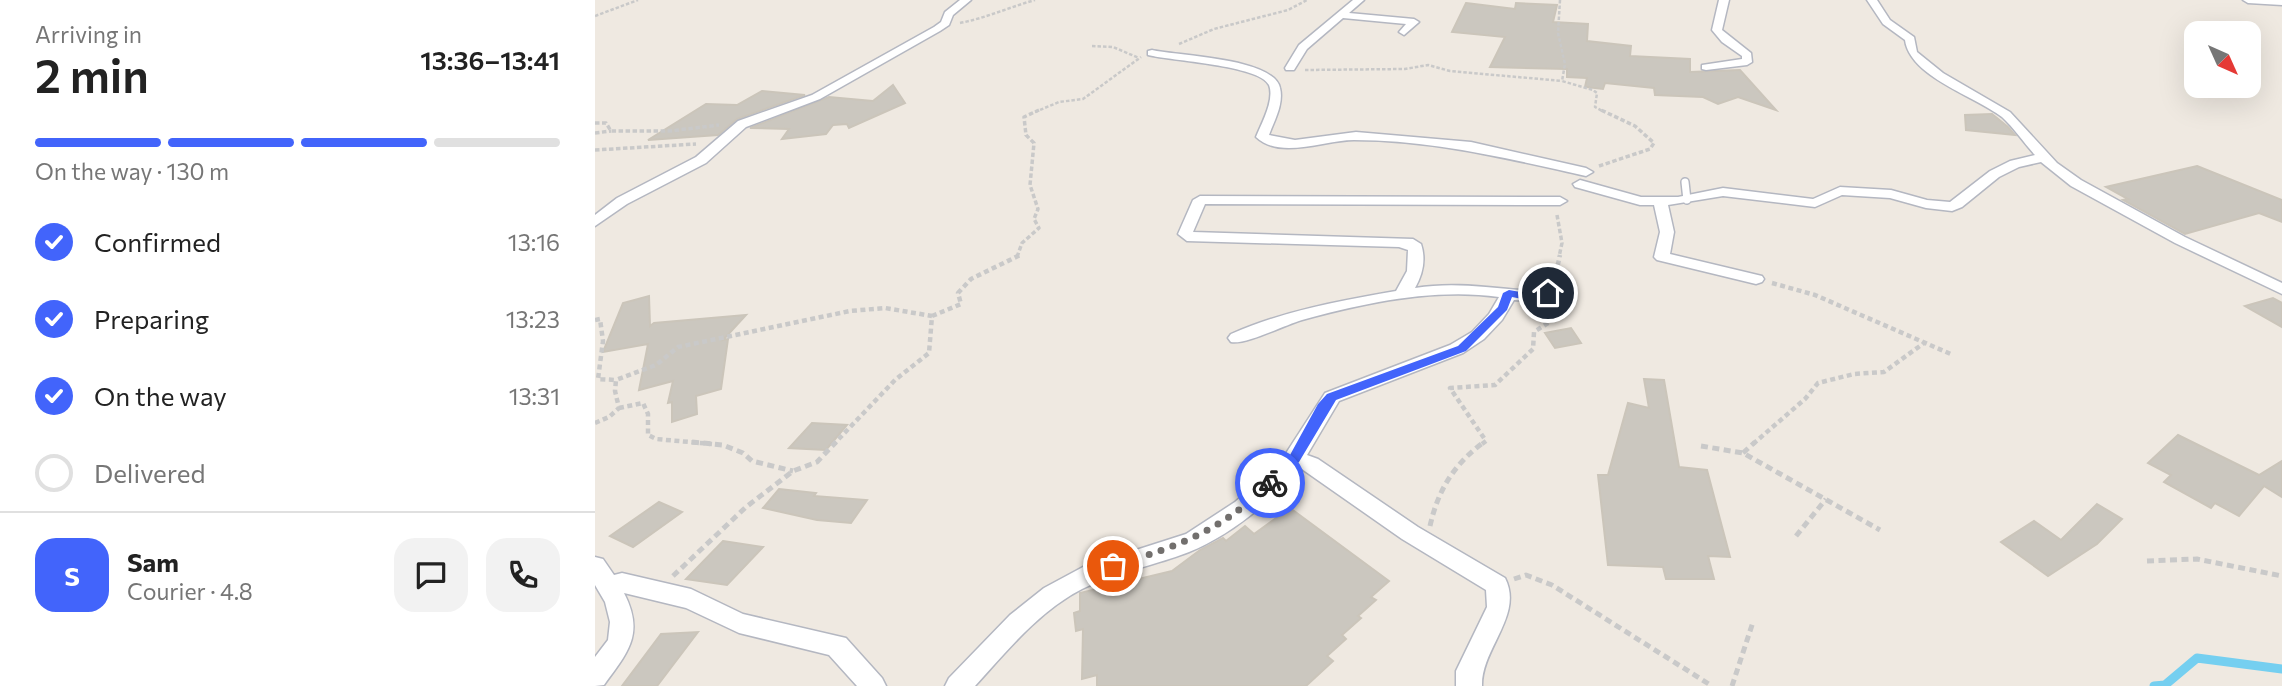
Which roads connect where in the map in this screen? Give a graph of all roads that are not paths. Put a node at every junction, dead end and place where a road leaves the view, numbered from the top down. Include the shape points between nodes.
1 (966, 0) edge
2 (1359, 0) edge
3 (1724, 0) edge
4 (1872, 0) edge
5 (2248, 0) edge
6 (2272, 0) edge
7 (2282, 2) edge
8 (1341, 15) junction
9 (1404, 32) dead end
10 (1152, 53) road end
11 (1706, 67) dead end
12 (1290, 68) road end
13 (2045, 158) junction
14 (1685, 182) dead end
15 (1687, 200) junction
16 (1560, 201) road end
17 (1660, 202) junction
18 (595, 222) edge
19 (1756, 279) road end
20 (2282, 289) edge
21 (1509, 293) junction
22 (1548, 293) road end
23 (1401, 295) junction
24 (1237, 338) dead end
25 (1294, 458) junction
26 (602, 576) edge
27 (595, 677) edge
28 (1470, 685) edge
29 (873, 686) edge
30 (958, 686) edge

1 - 18 street via 948,14 946,23 816,97 742,124 701,160 622,201
2 - 8 street
3 - 11 street via 1717,30 1744,51 1747,62
4 - 13 street via 1886,22 1910,39 1912,53 1938,75 2007,115
5 - 6 street
6 - 7 street
8 - 9 street via 1414,22
8 - 12 street via 1303,47
10 - 17 street via 1246,68 1268,78 1274,85 1274,106 1262,137 1268,141 1299,143 1356,136 1486,149 1583,178 1627,198
13 - 15 street via 2029,158 1952,207 1891,194 1840,191 1815,203 1723,192
13 - 20 street via 2098,197
14 - 15 lane
15 - 17 street
16 - 23 street via 1200,200 1185,234 1211,239 1413,244 1412,283
17 - 19 street via 1667,232 1662,257
21 - 22 street via 1532,298
21 - 23 street via 1453,289
21 - 25 street via 1503,308 1462,348 1332,397
23 - 24 street via 1305,316
25 - 28 street via 1311,464 1410,533 1497,585 1499,607 1469,671
25 - 30 street via 1256,497 1206,533 1092,573 1048,597
26 - 27 street via 623,625 620,642
26 - 29 street via 691,599 739,623 837,646

